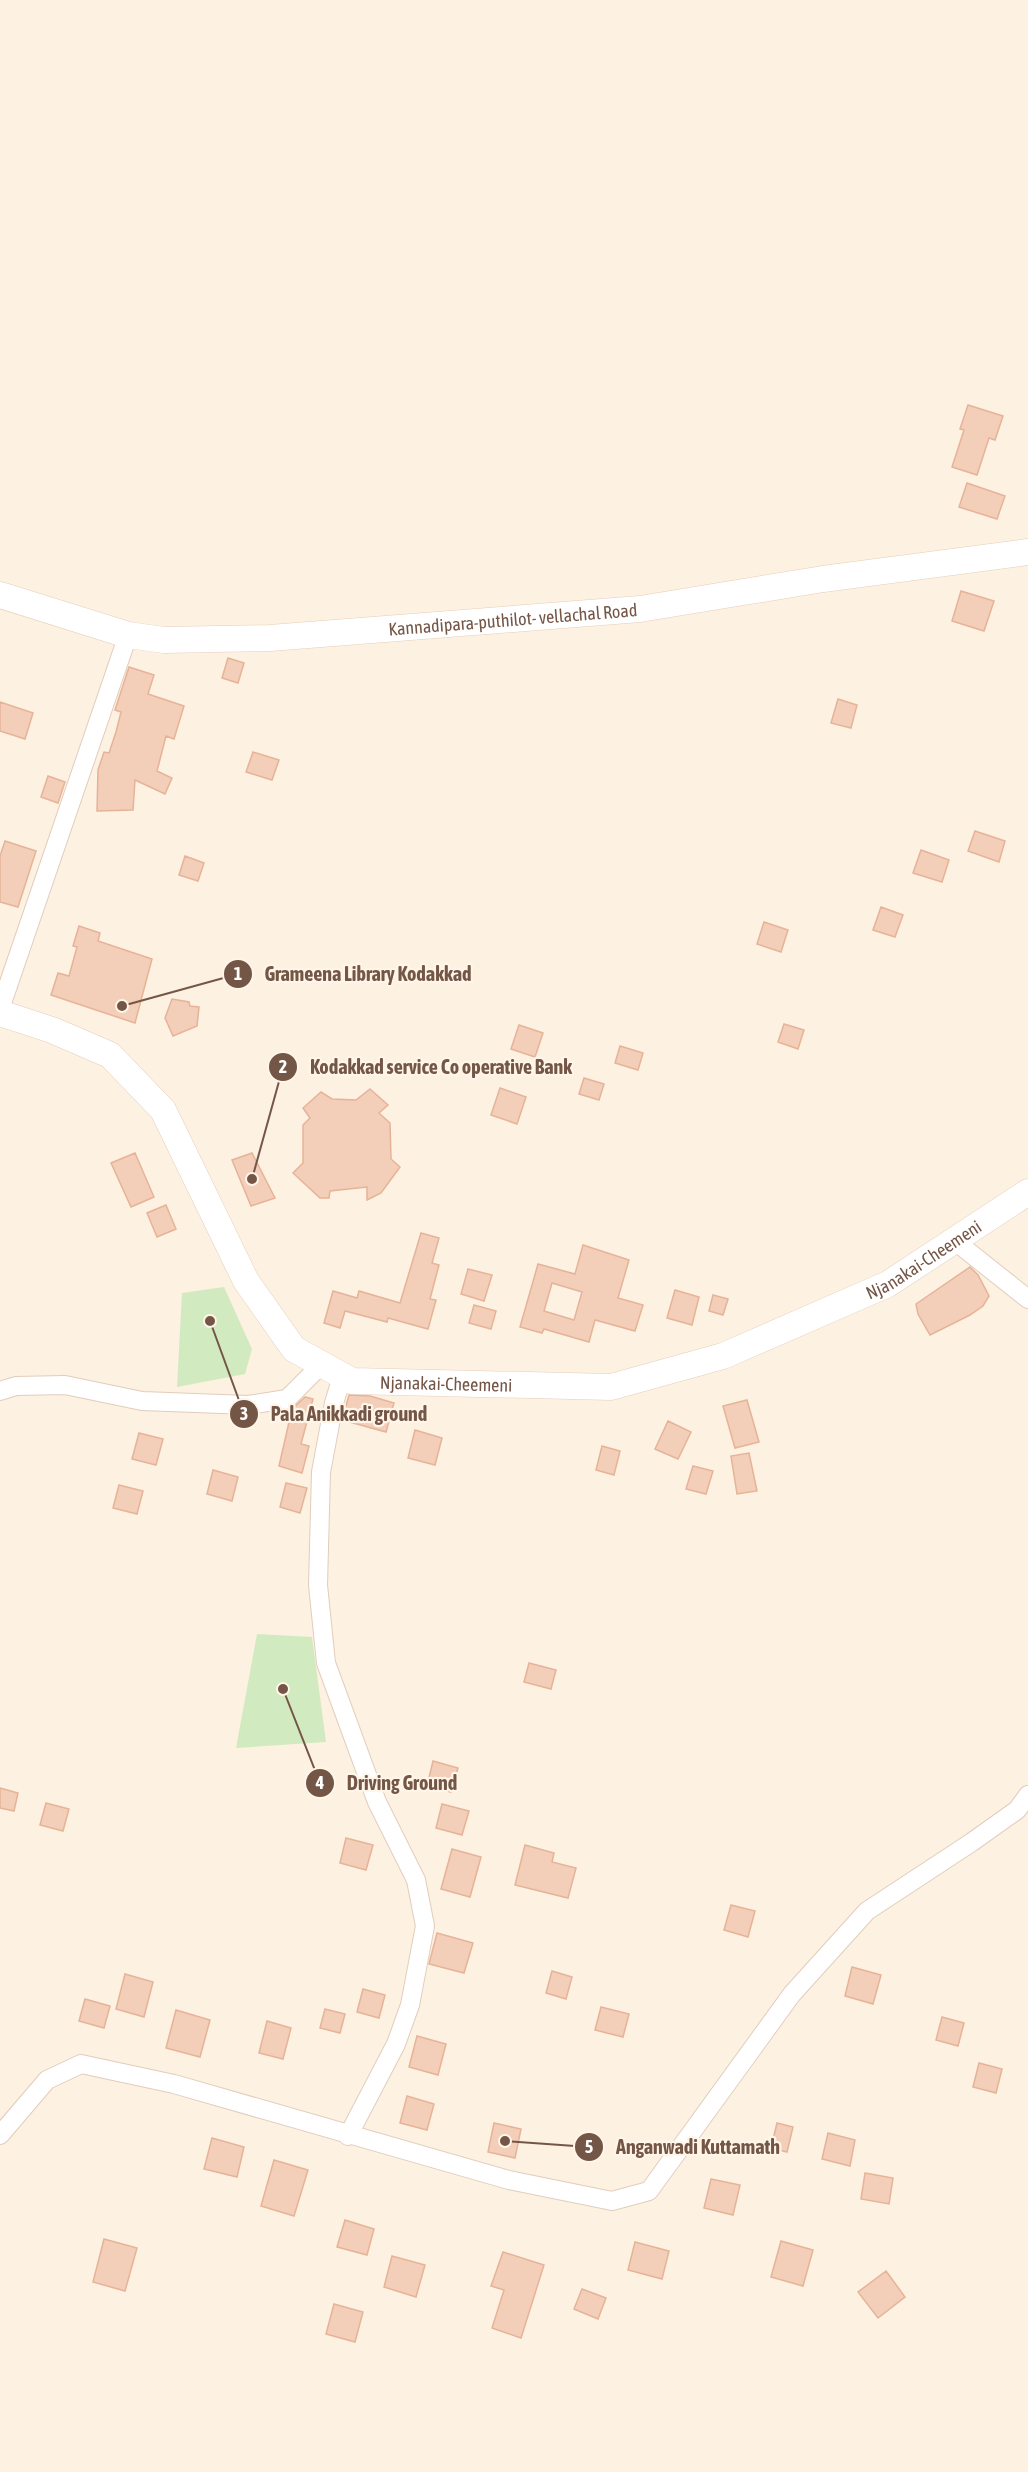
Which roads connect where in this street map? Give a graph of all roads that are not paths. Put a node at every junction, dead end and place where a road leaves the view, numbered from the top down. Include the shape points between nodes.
1 (1028, 552) edge
2 (0, 595) edge
3 (128, 635) junction
4 (0, 1011) edge
5 (1028, 1192) edge
6 (955, 1241) junction
7 (1028, 1299) edge
8 (332, 1370) junction
9 (0, 1392) edge
10 (1028, 1795) edge
11 (0, 2135) edge
12 (348, 2136) junction

1 - 3 main road, Kannadipara-puthilot- vellachal Road via 823,579 639,609 270,638 164,640
2 - 3 main road, Kannadipara-puthilot- vellachal Road
3 - 4 street
4 - 8 main road, Njanakai-Cheemeni via 110,1055 163,1110 246,1281 294,1349
5 - 6 main road, Njanakai-Cheemeni
6 - 7 street
6 - 8 main road, Njanakai-Cheemeni via 888,1284 723,1356 611,1387 351,1382
8 - 9 street via 287,1399 248,1405 142,1401 65,1385 16,1386
8 - 12 street via 334,1403 321,1472 318,1585 326,1663 377,1802 416,1880 425,1926 403,2025
10 - 12 street via 1017,1810 981,1836 867,1911 792,1994 649,2191 612,2201 509,2180
11 - 12 street via 47,2080 81,2064 174,2084

